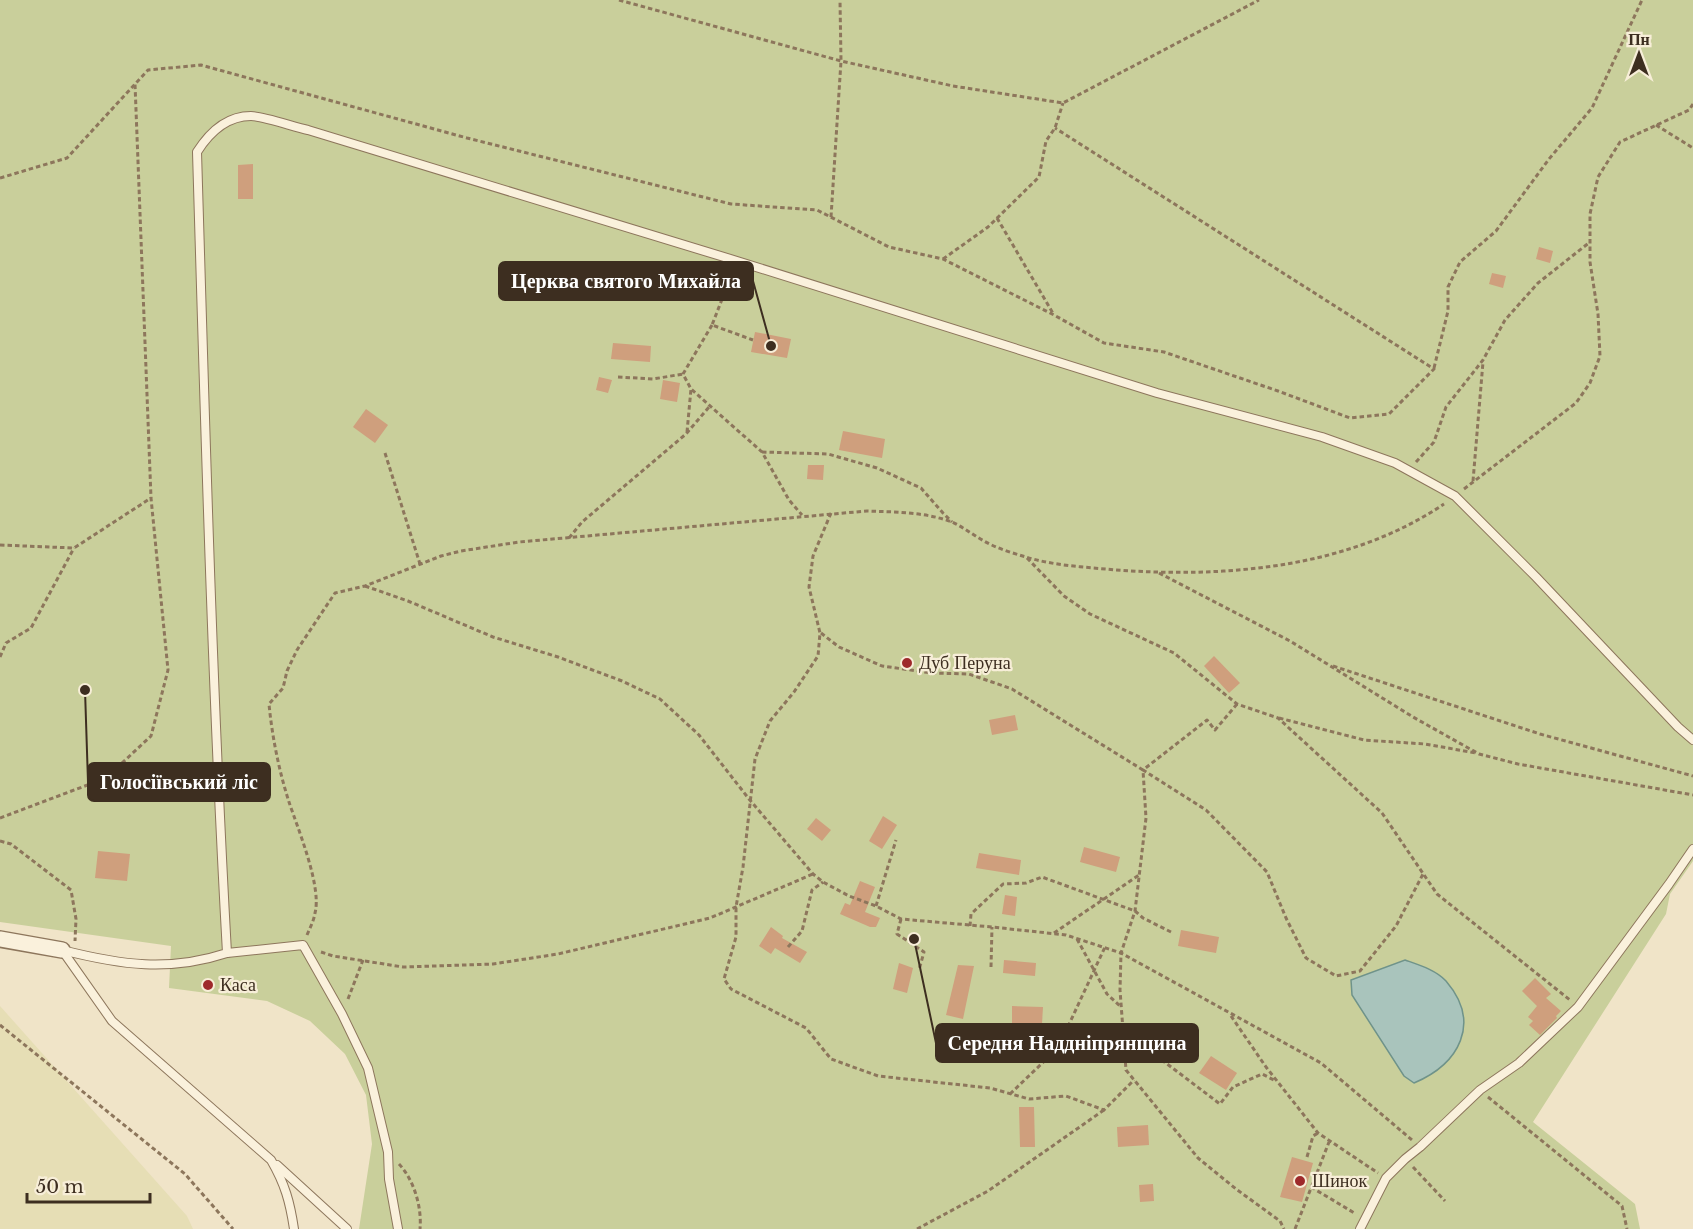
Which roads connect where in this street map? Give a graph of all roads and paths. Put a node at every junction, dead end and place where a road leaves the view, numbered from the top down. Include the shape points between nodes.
1 (619, 0) edge
2 (840, 0) edge
3 (1259, 0) edge
4 (1642, 0) edge
5 (841, 61) junction
6 (135, 84) junction
7 (1063, 103) junction
8 (1693, 104) edge
9 (1656, 124) junction
10 (1055, 128) junction
11 (1693, 148) edge
12 (0, 178) edge
13 (831, 217) junction
14 (997, 218) junction
15 (1590, 242) junction
16 (943, 259) junction
17 (737, 261) junction
18 (1054, 315) junction
19 (712, 325) junction
20 (753, 340) dead end
21 (1484, 360) junction
22 (1434, 369) junction
23 (683, 374) junction
24 (618, 377) dead end
25 (691, 389) junction
26 (709, 407) junction
27 (686, 434) junction
28 (762, 452) junction
29 (385, 453) dead end
30 (1408, 470) junction
31 (1473, 482) junction
32 (1455, 496) junction
33 (151, 498) junction
34 (831, 513) junction
35 (802, 516) junction
36 (953, 522) junction
37 (569, 538) junction
38 (0, 545) edge
39 (74, 548) junction
40 (1027, 558) junction
41 (420, 564) junction
42 (1159, 573) junction
43 (365, 586) junction
44 (820, 633) junction
45 (0, 657) edge
46 (1326, 663) junction
47 (1237, 704) junction
48 (1278, 718) junction
49 (1693, 740) edge
50 (1479, 754) junction
51 (1143, 770) junction
52 (1693, 776) edge
53 (1693, 795) edge
54 (749, 799) junction
55 (0, 818) edge
56 (896, 840) dead end
57 (0, 841) edge
58 (1693, 849) edge
59 (813, 874) junction
60 (1423, 874) junction
61 (1139, 875) junction
62 (823, 882) junction
63 (1103, 899) junction
64 (876, 906) junction
65 (736, 907) junction
66 (1135, 911) junction
67 (901, 919) junction
68 (970, 926) junction
69 (992, 927) junction
70 (1171, 932) dead end
71 (1053, 934) junction
72 (0, 939) edge
73 (1077, 939) junction
74 (303, 945) junction
75 (788, 947) dead end
76 (1105, 947) junction
77 (69, 952) junction
78 (227, 953) junction
79 (1121, 953) junction
80 (363, 960) junction
81 (991, 967) dead end
82 (919, 970) dead end
83 (1095, 971) junction
84 (1122, 1007) junction
85 (1578, 1007) junction
86 (342, 1014) junction
87 (1230, 1014) junction
88 (0, 1025) edge
89 (1124, 1035) junction
90 (1134, 1080) junction
91 (1279, 1083) junction
92 (1480, 1090) junction
93 (1010, 1094) junction
94 (1104, 1110) junction
95 (1318, 1133) junction
96 (1329, 1142) junction
97 (1420, 1147) junction
98 (388, 1152) junction
99 (1307, 1157) dead end
100 (1405, 1159) junction
101 (272, 1160) junction
102 (1386, 1178) junction
103 (1311, 1187) junction
104 (1445, 1201) dead end
105 (1364, 1220) junction
106 (233, 1229) edge
107 (294, 1229) edge
108 (347, 1229) edge
109 (398, 1229) edge
110 (420, 1229) edge
111 (917, 1229) edge
112 (1284, 1229) edge
113 (1295, 1229) edge
114 (1360, 1229) edge
115 (1627, 1229) edge

1 - 5 path
2 - 5 path
3 - 7 path
4 - 22 path via 1592,108 1496,231 1460,262 1448,287 1448,311
5 - 7 path via 953,86
5 - 13 path
6 - 12 path via 67,158
6 - 13 path via 148,70 201,64 467,138 731,204 817,210
6 - 33 path
7 - 10 path
8 - 9 path via 1689,110
9 - 11 path
9 - 15 path via 1620,142 1598,177 1590,214
10 - 14 path via 1046,141 1039,177
10 - 22 path
13 - 16 path via 888,247
14 - 16 path
14 - 18 path
15 - 21 path via 1538,283 1504,320
15 - 31 path via 1600,356 1590,383 1576,403
16 - 18 path
17 - 19 path
17 - 30 lane via 1157,393 1322,437
17 - 78 lane via 251,116 226,123 207,137 198,152 206,478
18 - 22 path via 1104,343 1164,352 1350,418 1389,414
19 - 20 path
19 - 23 path
21 - 30 path via 1446,407 1434,442
21 - 31 path
23 - 24 path via 652,379
23 - 25 path
25 - 26 path
25 - 27 path
26 - 27 path
26 - 28 path
27 - 37 path via 582,522
28 - 35 path
28 - 36 path via 828,454 877,468 921,488
29 - 41 path
30 - 32 lane
31 - 32 path
32 - 42 path via 1418,521 1333,555 1211,572
32 - 49 lane
33 - 39 path
33 - 55 path via 168,670 151,736 106,778
34 - 35 path
34 - 36 path via 911,512
34 - 44 path via 813,556 809,587
35 - 37 path
36 - 40 path via 987,543
37 - 41 path via 461,551
38 - 39 path
39 - 45 path via 32,628 6,643
40 - 42 path via 1073,567
40 - 47 path via 1064,596 1090,614 1174,653
41 - 43 path
42 - 46 path
43 - 54 path via 492,638 622,681 660,699 699,735
43 - 74 path via 335,592 297,650 283,688 269,704 289,802 315,889 316,912
44 - 51 path via 838,647 882,666 969,674 1012,689
44 - 54 path via 818,656 770,721 755,759
46 - 50 path
46 - 52 path via 1540,734
47 - 48 path
47 - 51 path via 1215,730 1207,720
48 - 50 path via 1364,740 1425,744
48 - 60 path via 1382,813
50 - 53 path
51 - 60 path via 1206,810 1267,872 1306,958 1336,976 1360,971 1396,926
51 - 61 path via 1146,818
54 - 59 path
54 - 65 path
56 - 64 path
57 - 77 path via 11,844 71,890 76,919
58 - 85 lane
59 - 62 path
59 - 65 path
60 - 85 path via 1437,894
61 - 63 path
61 - 66 path
62 - 64 path
62 - 75 path via 812,890 802,932
63 - 66 path
63 - 68 path via 1042,877 1026,883 1003,884 971,914
63 - 71 path
64 - 67 path
65 - 80 path via 710,918 643,935 493,964 403,967
65 - 93 path via 736,937 724,980 731,989 806,1028 831,1059 878,1076 990,1088
66 - 70 path
66 - 79 path
67 - 68 path
67 - 82 path via 897,934 924,952
68 - 69 path
69 - 71 path
69 - 81 path
71 - 73 path
72 - 77 street
73 - 76 path
73 - 83 path
74 - 78 lane
74 - 80 path via 333,956
74 - 86 lane
76 - 79 path
76 - 83 path
77 - 78 lane via 112,962 169,965 204,961
77 - 101 lane via 112,1021
79 - 84 path
79 - 87 path
80 - 86 path
83 - 84 path via 1107,994
83 - 93 path via 1058,1048
84 - 89 path
85 - 92 lane via 1520,1063
86 - 98 lane via 368,1068
87 - 91 path
87 - 97 path via 1321,1063
88 - 106 path via 184,1174
89 - 90 path via 1126,1070
89 - 91 path via 1220,1104 1233,1087 1262,1074
90 - 94 path
90 - 112 path via 1198,1158 1280,1221
91 - 95 path
92 - 97 lane
92 - 115 path via 1622,1206
93 - 94 path via 1029,1099 1066,1096
94 - 111 path via 988,1191
95 - 96 path
95 - 99 path via 1313,1136
96 - 102 path
96 - 103 path
97 - 100 lane
98 - 109 lane
98 - 110 path via 408,1174 417,1198
100 - 102 lane
100 - 104 path
101 - 107 lane via 291,1205
101 - 108 lane
102 - 105 lane
103 - 105 path
103 - 113 path
105 - 114 lane

